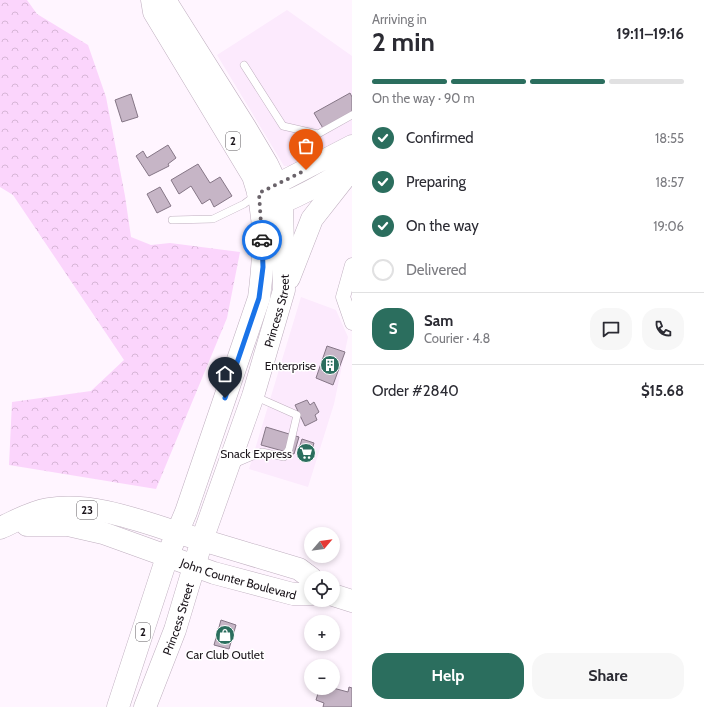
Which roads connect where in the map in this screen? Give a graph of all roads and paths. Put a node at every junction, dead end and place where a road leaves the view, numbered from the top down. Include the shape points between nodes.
1 (152, 0) edge
2 (162, 0) edge
3 (244, 65) dead end
4 (352, 115) edge
5 (352, 145) edge
6 (352, 167) edge
7 (265, 199) junction
8 (172, 220) dead end
9 (352, 265) edge
10 (284, 290) junction
11 (352, 323) edge
12 (253, 396) junction
13 (229, 467) junction
14 (0, 528) edge
15 (176, 532) junction
16 (202, 540) junction
17 (167, 557) junction
18 (194, 566) junction
19 (304, 573) edge
20 (304, 594) edge
21 (340, 597) edge
22 (352, 601) edge
23 (118, 707) edge
24 (145, 707) edge

1 - 7 main road, Princess Street / 2 via 154,12 254,176
2 - 7 main road, Princess Street / 2 via 168,5 267,164
3 - 4 lane via 283,126 318,134
5 - 7 main road
6 - 7 main road via 312,189
6 - 10 main road via 312,219
7 - 8 lane via 213,219
7 - 10 main road, Princess Street / 2
7 - 15 main road, Princess Street / 2 via 263,267 259,298 186,512
9 - 11 street via 343,297
10 - 12 main road, Princess Street / 2
12 - 13 main road, Princess Street / 2
12 - 13 lane via 298,415 289,449 284,457 262,452
13 - 16 main road, Princess Street / 2
14 - 15 main road, 23 via 38,511 66,508 108,513
14 - 17 main road, 23 via 46,524 80,527 136,543
15 - 16 main road, 23
15 - 17 main road, Princess Street / 2
16 - 18 main road, Princess Street / 2
16 - 19 main road, John Counter Boulevard via 299,569
17 - 18 main road, John Counter Boulevard
17 - 23 main road, Princess Street / 2
18 - 20 main road, John Counter Boulevard via 293,594
18 - 24 main road, Princess Street / 2 via 175,630
21 - 22 main road

